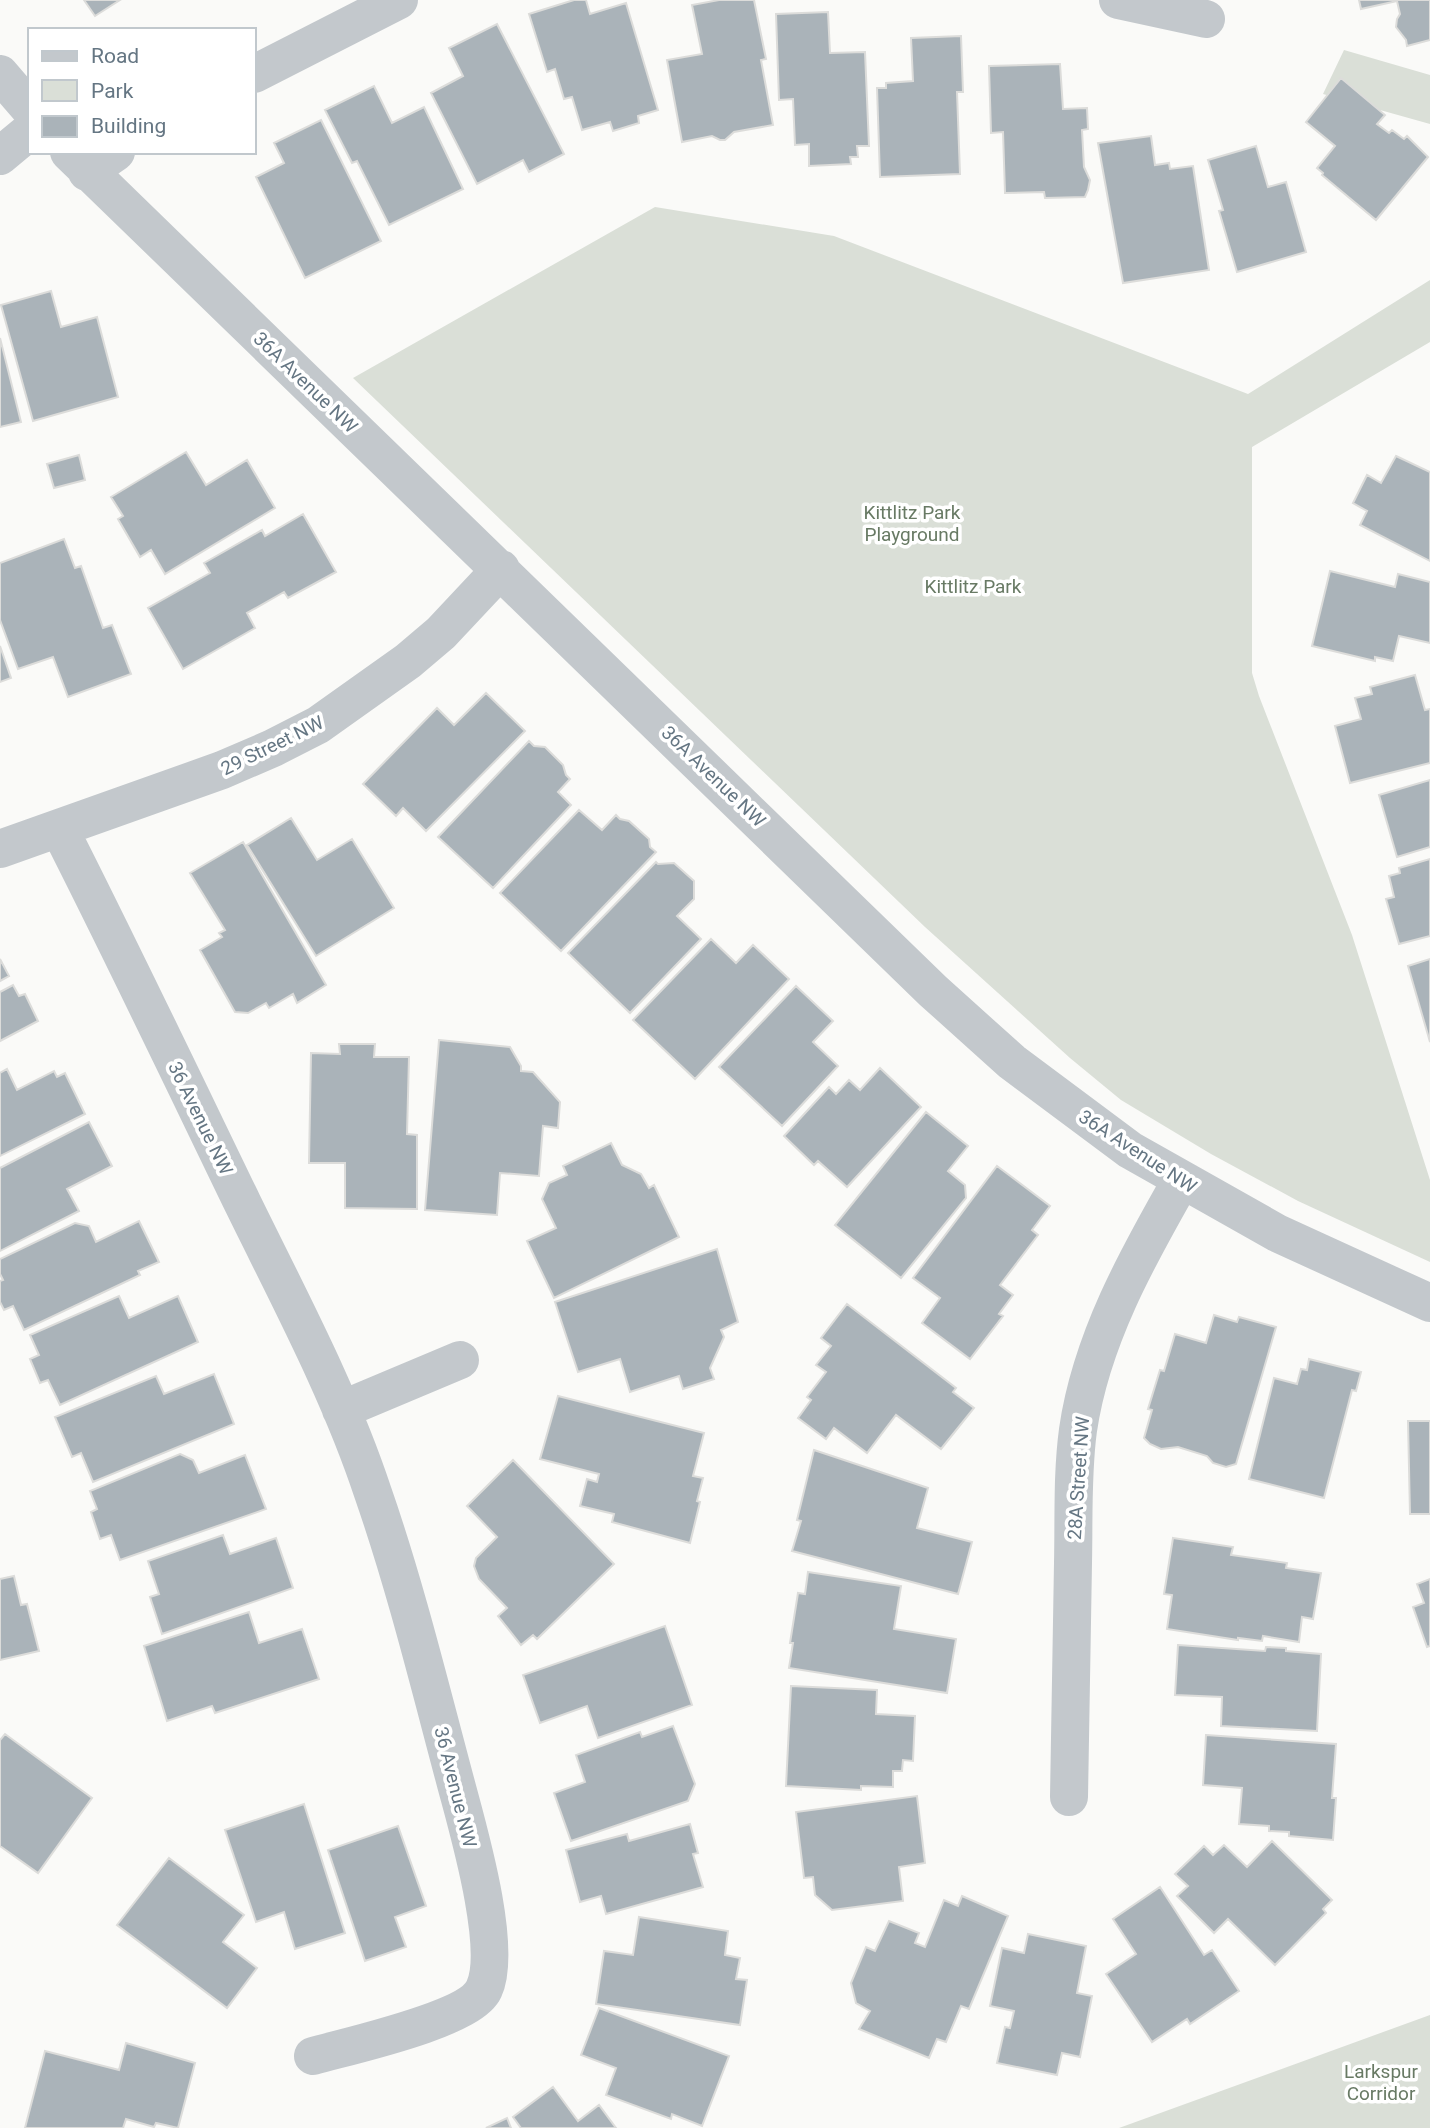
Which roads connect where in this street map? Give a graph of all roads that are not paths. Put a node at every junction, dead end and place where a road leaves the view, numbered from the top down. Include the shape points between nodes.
1 (399, 0) edge
2 (1118, 0) edge
3 (1206, 19) dead end
4 (256, 73) edge
5 (0, 74) edge
6 (28, 107) edge
7 (28, 133) edge
8 (0, 156) edge
9 (90, 159) edge
10 (501, 569) junction
11 (59, 828) junction
12 (0, 849) edge
13 (1181, 1181) junction
14 (1430, 1303) edge
15 (460, 1360) dead end
16 (341, 1410) junction
17 (1069, 1797) dead end
18 (313, 2056) dead end

1 - 4 street
2 - 3 street
5 - 6 street
7 - 8 street
9 - 10 street, 36A Avenue NW
10 - 11 street, 29 Street NW via 441,633 318,725 222,770
10 - 13 street, 36A Avenue NW via 933,991 1082,1116
11 - 12 street, 29 Street NW
11 - 16 street, 36 Avenue NW
13 - 14 street, 36A Avenue NW via 1277,1233
13 - 17 street, 28A Street NW via 1112,1312 1078,1429
15 - 16 street
16 - 18 street, 36 Avenue NW via 373,1491 465,1816 491,1942 490,1974 482,1993 467,2007

